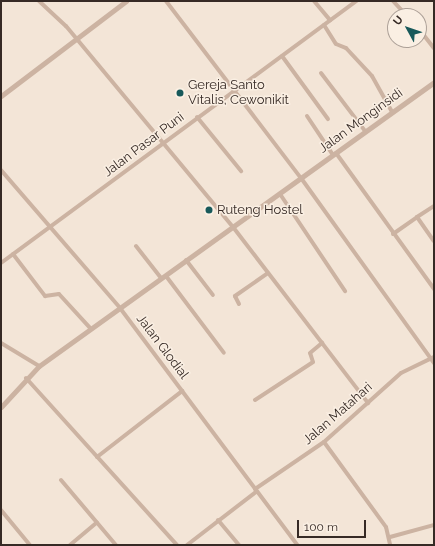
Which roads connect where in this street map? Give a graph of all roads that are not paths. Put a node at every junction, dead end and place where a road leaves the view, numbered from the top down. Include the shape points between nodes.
1 (39, 1) edge
2 (126, 1) edge
3 (166, 1) edge
4 (314, 1) edge
5 (357, 1) edge
6 (330, 20) junction
7 (324, 25) junction
8 (78, 40) junction
9 (427, 40) edge
10 (434, 48) edge
11 (282, 56) junction
12 (321, 73) dead end
13 (434, 82) edge
14 (234, 91) junction
15 (1, 96) edge
16 (392, 112) junction
17 (307, 116) dead end
18 (197, 117) junction
19 (328, 119) dead end
20 (365, 131) junction
21 (164, 143) junction
22 (334, 154) junction
23 (1, 170) edge
24 (241, 171) dead end
25 (301, 178) junction
26 (280, 194) junction
27 (434, 206) edge
28 (417, 217) junction
29 (49, 226) junction
30 (233, 227) junction
31 (393, 234) junction
32 (434, 241) edge
33 (136, 246) dead end
34 (12, 254) junction
35 (186, 260) junction
36 (1, 263) edge
37 (268, 273) junction
38 (164, 277) junction
39 (434, 289) edge
40 (345, 291) dead end
41 (213, 295) dead end
42 (238, 304) dead end
43 (120, 308) junction
44 (91, 329) junction
45 (1, 343) edge
46 (322, 343) junction
47 (224, 353) dead end
48 (433, 358) edge
49 (434, 363) edge
50 (39, 366) junction
51 (26, 377) junction
52 (182, 392) junction
53 (255, 400) dead end
54 (368, 403) junction
55 (1, 407) edge
56 (324, 442) junction
57 (97, 457) junction
58 (61, 480) dead end
59 (256, 490) junction
60 (1, 510) edge
61 (218, 520) junction
62 (97, 522) junction
63 (434, 525) edge
64 (390, 537) junction
65 (30, 545) edge
66 (70, 545) edge
67 (116, 545) edge
68 (177, 545) edge
69 (187, 545) edge
70 (238, 545) edge
71 (297, 545) edge
72 (390, 545) edge

1 - 8 street
2 - 8 street
3 - 14 street
4 - 6 street
5 - 6 street, Jalan Pasar Puni
6 - 7 street, Jalan Pasar Puni
7 - 11 street, Jalan Pasar Puni
7 - 16 street via 336,44 346,48 372,76
8 - 15 street
8 - 21 street
9 - 10 street
11 - 14 street, Jalan Pasar Puni
11 - 19 street
12 - 20 street
13 - 16 street, Jalan Monginsidi
14 - 18 street, Jalan Pasar Puni
14 - 25 street
16 - 20 street, Jalan Monginsidi
17 - 22 street
18 - 21 street, Jalan Pasar Puni
18 - 24 street
20 - 22 street, Jalan Monginsidi
21 - 29 street, Jalan Pasar Puni
21 - 30 street
22 - 25 street, Jalan Monginsidi
22 - 31 street
23 - 29 street, Jalan Glodial
25 - 26 street, Jalan Monginsidi
25 - 48 street
26 - 30 street, Jalan Monginsidi
26 - 40 street
27 - 28 street
28 - 31 street
28 - 32 street
29 - 34 street, Jalan Pasar Puni
29 - 43 street, Jalan Glodial
30 - 35 street, Jalan Monginsidi
30 - 37 street
31 - 39 street
33 - 38 street
34 - 36 street, Jalan Pasar Puni
34 - 44 street via 45,296 59,294
35 - 38 street, Jalan Monginsidi
35 - 41 street
37 - 42 street via 235,296
37 - 46 street
38 - 43 street, Jalan Monginsidi
38 - 47 street
43 - 44 street, Jalan Monginsidi
43 - 52 street, Jalan Glodial
44 - 50 street, Jalan Monginsidi
45 - 50 street
46 - 53 street via 310,353 313,362
46 - 54 street
48 - 49 street
48 - 54 street, Jalan Matahari via 404,371
50 - 51 street, Jalan Monginsidi
51 - 55 street, Jalan Monginsidi
51 - 57 street
52 - 57 street
52 - 59 street, Jalan Glodial
54 - 56 street, Jalan Matahari
56 - 59 street, Jalan Matahari
56 - 64 street via 386,527
57 - 68 street
58 - 62 street
59 - 61 street, Jalan Matahari
59 - 71 street, Jalan Glodial
60 - 65 street
61 - 69 street, Jalan Matahari
61 - 70 street
62 - 66 street
62 - 67 street
63 - 64 street
64 - 72 street

